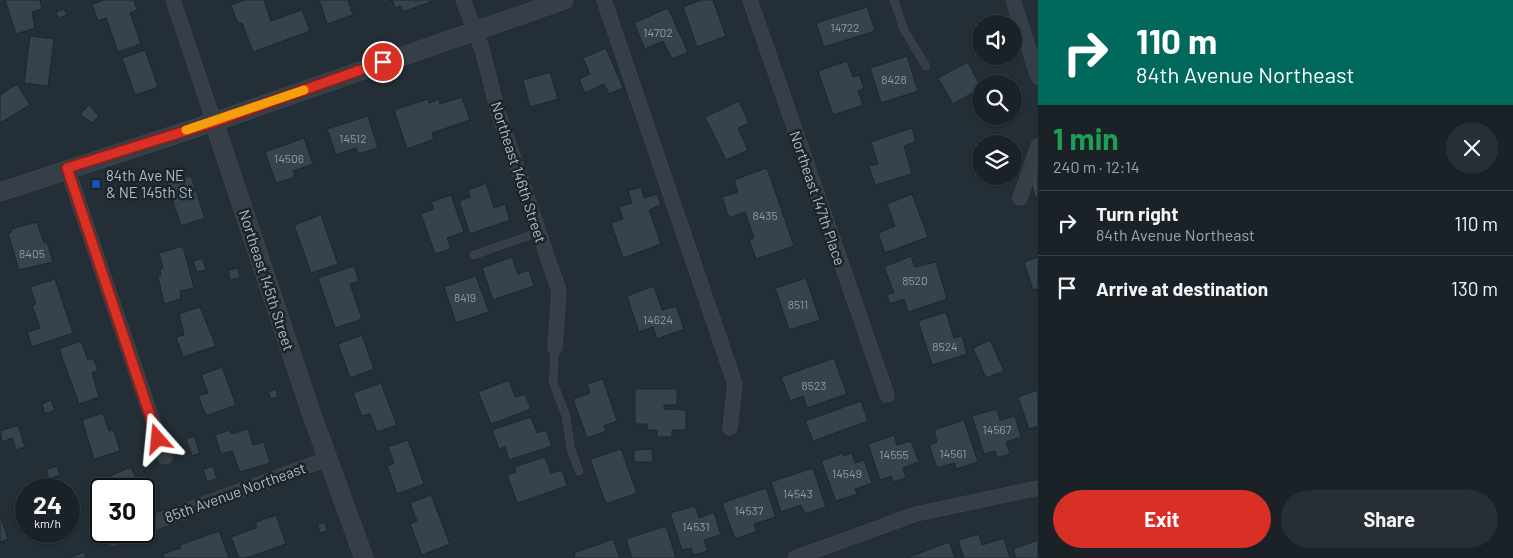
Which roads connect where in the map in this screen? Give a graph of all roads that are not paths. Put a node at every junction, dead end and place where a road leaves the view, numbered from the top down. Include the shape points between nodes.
1 (173, 0) edge
2 (462, 0) edge
3 (564, 0) edge
4 (604, 0) edge
5 (750, 0) edge
6 (894, 0) edge
7 (1013, 0) edge
8 (473, 31) junction
9 (926, 66) dead end
10 (1038, 77) edge
11 (214, 122) junction
12 (1038, 146) edge
13 (67, 168) junction
14 (0, 192) edge
15 (1020, 198) dead end
16 (539, 232) junction
17 (474, 254) dead end
18 (555, 348) joint
19 (887, 395) dead end
20 (730, 428) dead end
21 (165, 458) dead end
22 (327, 459) junction
23 (579, 471) dead end
24 (1038, 488) edge
25 (155, 522) edge
26 (364, 558) edge
27 (795, 558) edge

1 - 11 street, Northeast 145th Street
2 - 8 street, Northeast 146th Street
3 - 8 street
4 - 20 street via 735,384
5 - 19 street, Northeast 147th Place
6 - 9 lane via 904,30
7 - 10 street
8 - 11 street
8 - 16 street, Northeast 146th Street via 482,50 498,112
11 - 13 street
11 - 22 street, Northeast 145th Street
12 - 15 street
13 - 14 street
13 - 21 street
16 - 17 lane
16 - 18 street, Northeast 146th Street via 558,292
18 - 23 lane via 553,382 566,416 571,450
22 - 25 street, 85th Avenue Northeast
22 - 26 street, Northeast 145th Street
24 - 27 street via 916,514

